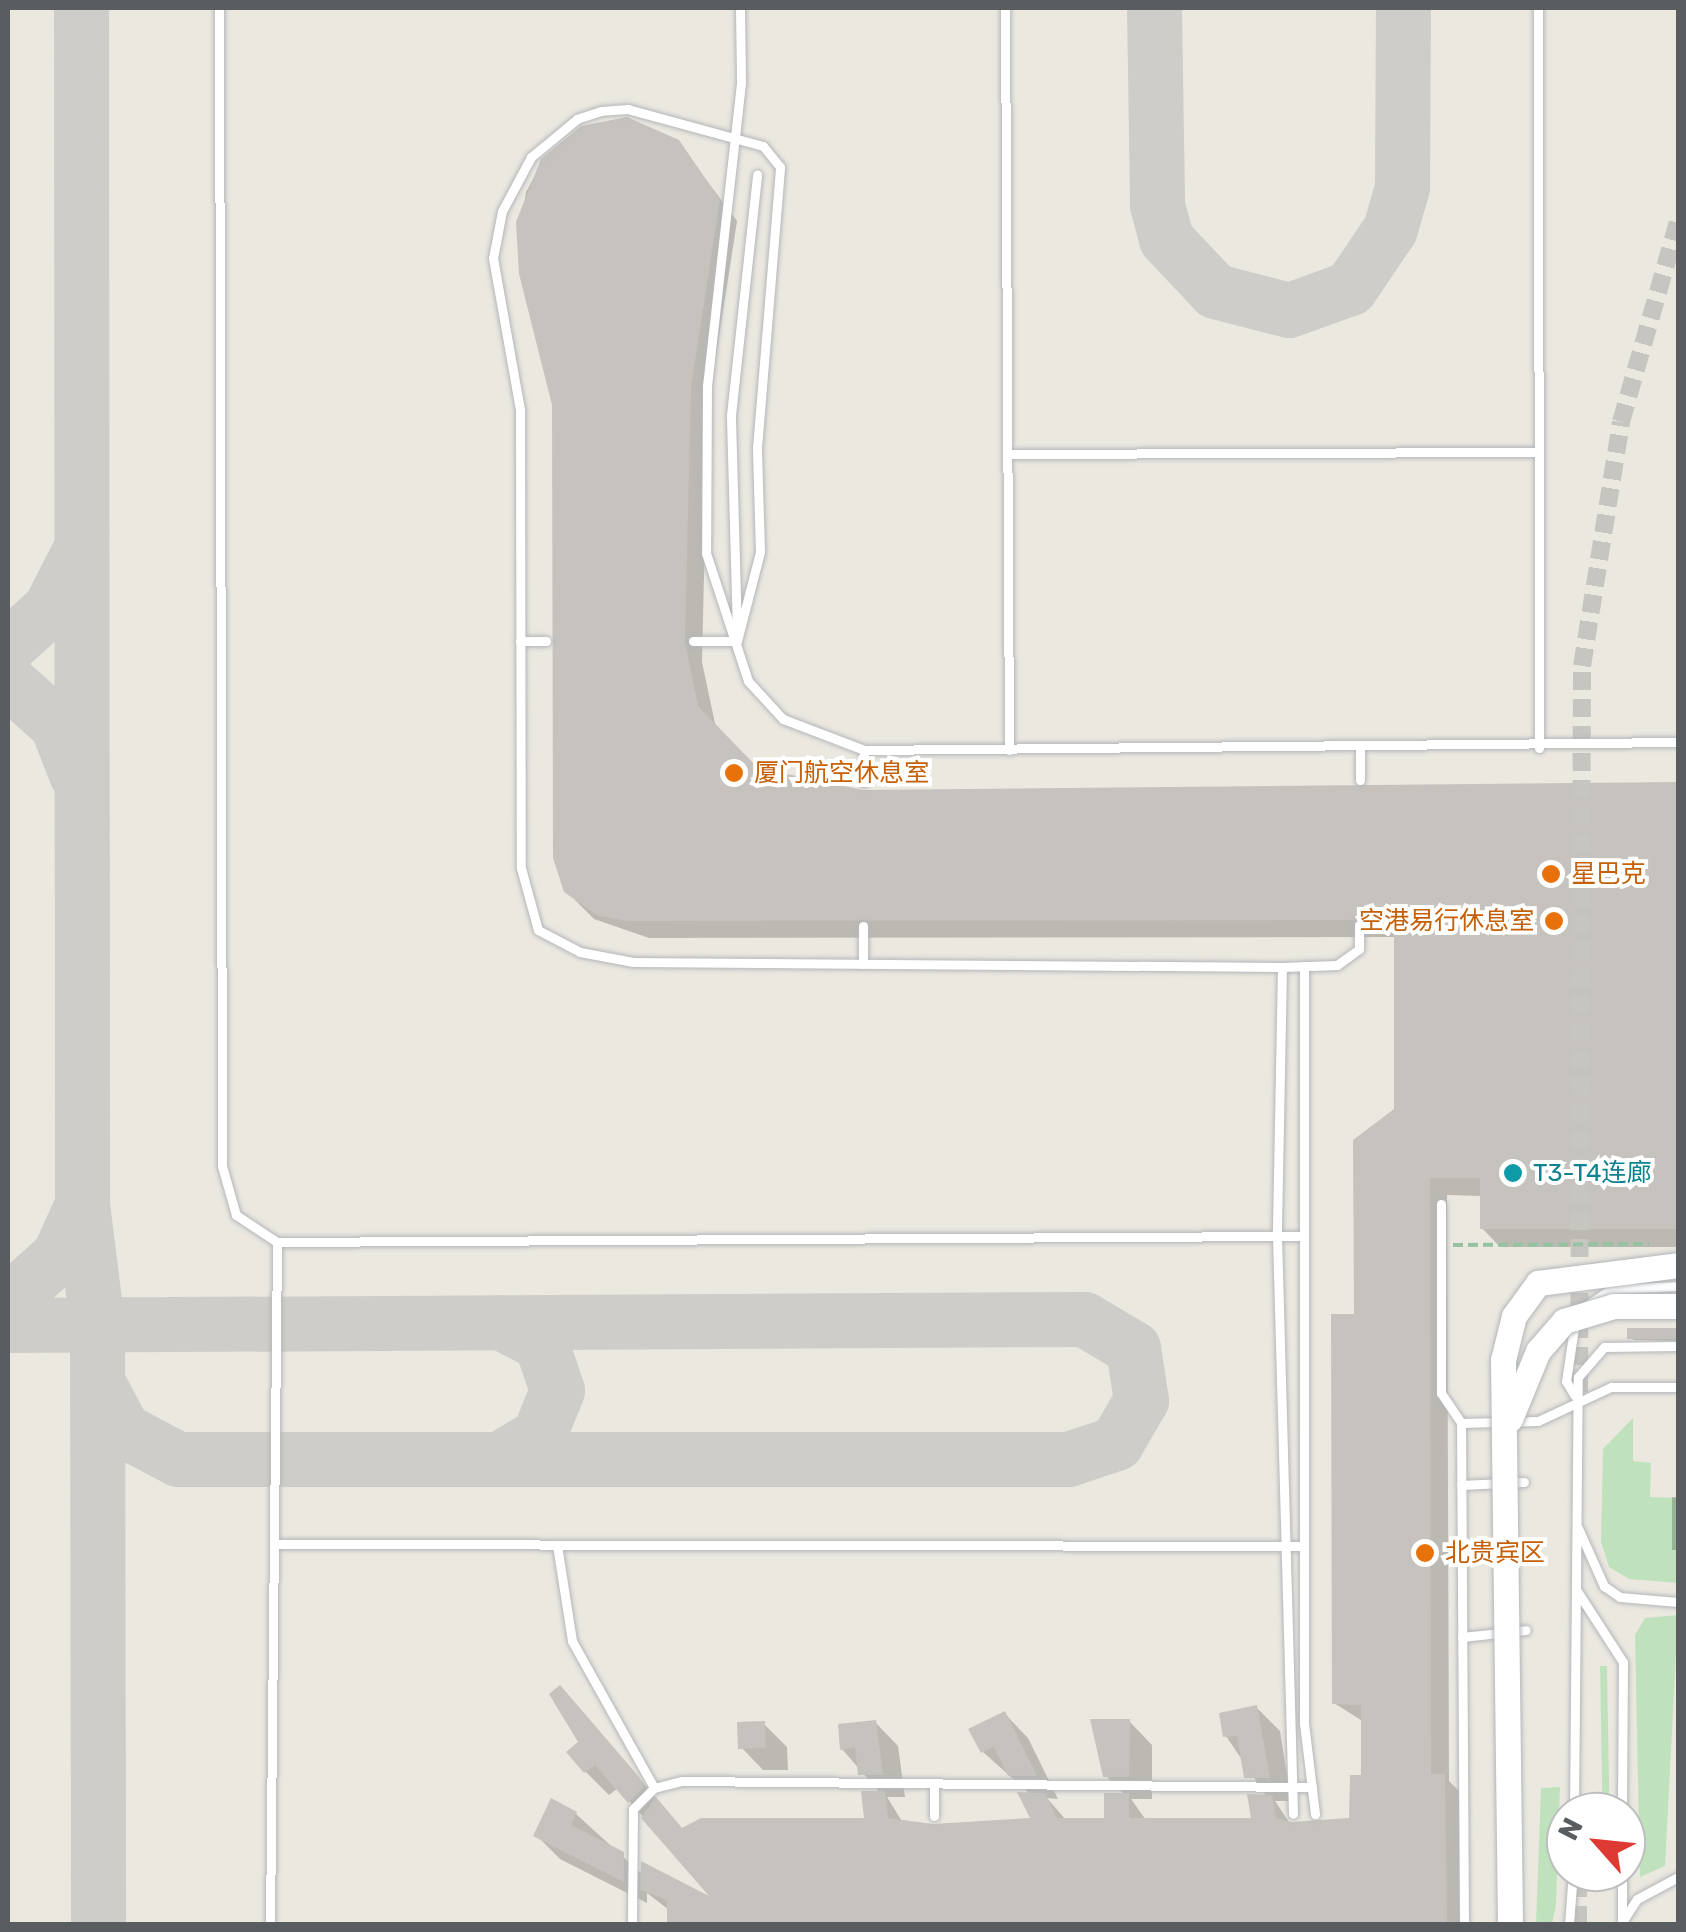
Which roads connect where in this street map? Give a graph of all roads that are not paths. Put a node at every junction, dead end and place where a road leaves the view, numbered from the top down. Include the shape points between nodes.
1 (219, 8) edge
2 (740, 8) edge
3 (1005, 8) edge
4 (1538, 8) edge
5 (735, 137) junction
6 (757, 174) dead end
7 (1536, 452) junction
8 (1007, 454) junction
9 (693, 640) dead end
10 (737, 640) junction
11 (520, 641) junction
12 (546, 641) dead end
13 (1678, 742) edge
14 (1360, 748) junction
15 (1539, 748) junction
16 (864, 750) junction
17 (1010, 750) junction
18 (1360, 780) dead end
19 (864, 782) dead end
20 (1359, 924) dead end
21 (863, 926) dead end
22 (863, 964) junction
23 (1304, 966) junction
24 (1282, 967) junction
25 (1441, 1204) dead end
26 (1277, 1236) junction
27 (1298, 1236) junction
28 (277, 1242) junction
29 (1678, 1265) edge
30 (1678, 1286) edge
31 (1678, 1306) edge
32 (1678, 1346) edge
33 (1678, 1387) edge
34 (1576, 1399) junction
35 (1461, 1423) junction
36 (1504, 1434) junction
37 (1524, 1482) dead end
38 (1461, 1485) junction
39 (1576, 1521) junction
40 (276, 1544) junction
41 (557, 1544) junction
42 (1282, 1546) junction
43 (1302, 1546) junction
44 (1576, 1589) junction
45 (1678, 1602) edge
46 (1526, 1630) dead end
47 (1462, 1637) junction
48 (934, 1783) junction
49 (1290, 1786) junction
50 (1312, 1787) junction
51 (654, 1788) junction
52 (1574, 1792) edge
53 (1622, 1792) edge
54 (1293, 1814) dead end
55 (1315, 1814) dead end
56 (934, 1816) dead end
57 (1678, 1877) edge
58 (1572, 1892) edge
59 (1622, 1892) edge
60 (270, 1924) edge
61 (632, 1924) edge
62 (1464, 1924) edge
63 (1510, 1924) edge
64 (1570, 1924) edge
65 (1622, 1924) edge

1 - 28 lane via 222,1166 236,1215
2 - 5 lane
3 - 8 lane
4 - 7 lane
5 - 10 lane via 704,460 706,553
5 - 10 lane via 773,153 783,185 757,448 758,574
5 - 11 lane via 602,111 558,132 514,184 493,258 520,409
6 - 10 lane via 732,415
7 - 8 lane
7 - 15 lane
8 - 17 lane
9 - 10 lane
10 - 16 lane via 748,680 783,720
11 - 12 lane
11 - 22 lane via 522,895 538,930 564,946 632,962
13 - 15 lane
14 - 15 lane
14 - 17 lane
14 - 18 lane
16 - 17 lane
16 - 19 lane
20 - 23 lane via 1359,949 1336,965
21 - 22 lane
22 - 24 lane
23 - 24 lane
23 - 27 lane
24 - 26 lane
25 - 35 lane via 1440,1394
26 - 27 lane
26 - 28 lane
26 - 42 lane
27 - 43 lane
28 - 40 lane
29 - 36 main road, bridge via 1538,1283 1514,1316 1503,1360
30 - 34 lane via 1630,1286 1590,1300 1567,1344 1566,1381
31 - 36 main road, bridge via 1614,1306 1564,1321 1538,1351
32 - 34 lane via 1594,1351
33 - 34 lane via 1612,1387
34 - 35 lane via 1538,1421
34 - 39 lane
35 - 38 lane
36 - 63 main road, bridge
37 - 38 lane
38 - 47 lane
39 - 44 lane
39 - 45 lane via 1604,1586
40 - 41 lane
40 - 60 lane
41 - 42 lane
41 - 51 lane via 572,1641
42 - 43 lane
42 - 49 lane
43 - 50 lane
44 - 52 lane
44 - 53 lane via 1623,1662
46 - 47 lane
47 - 62 lane
48 - 49 lane
48 - 51 lane via 682,1781
48 - 56 lane
49 - 50 lane
49 - 54 lane
50 - 55 lane
51 - 61 lane via 633,1809
57 - 65 lane via 1637,1899
58 - 64 lane
59 - 65 lane

